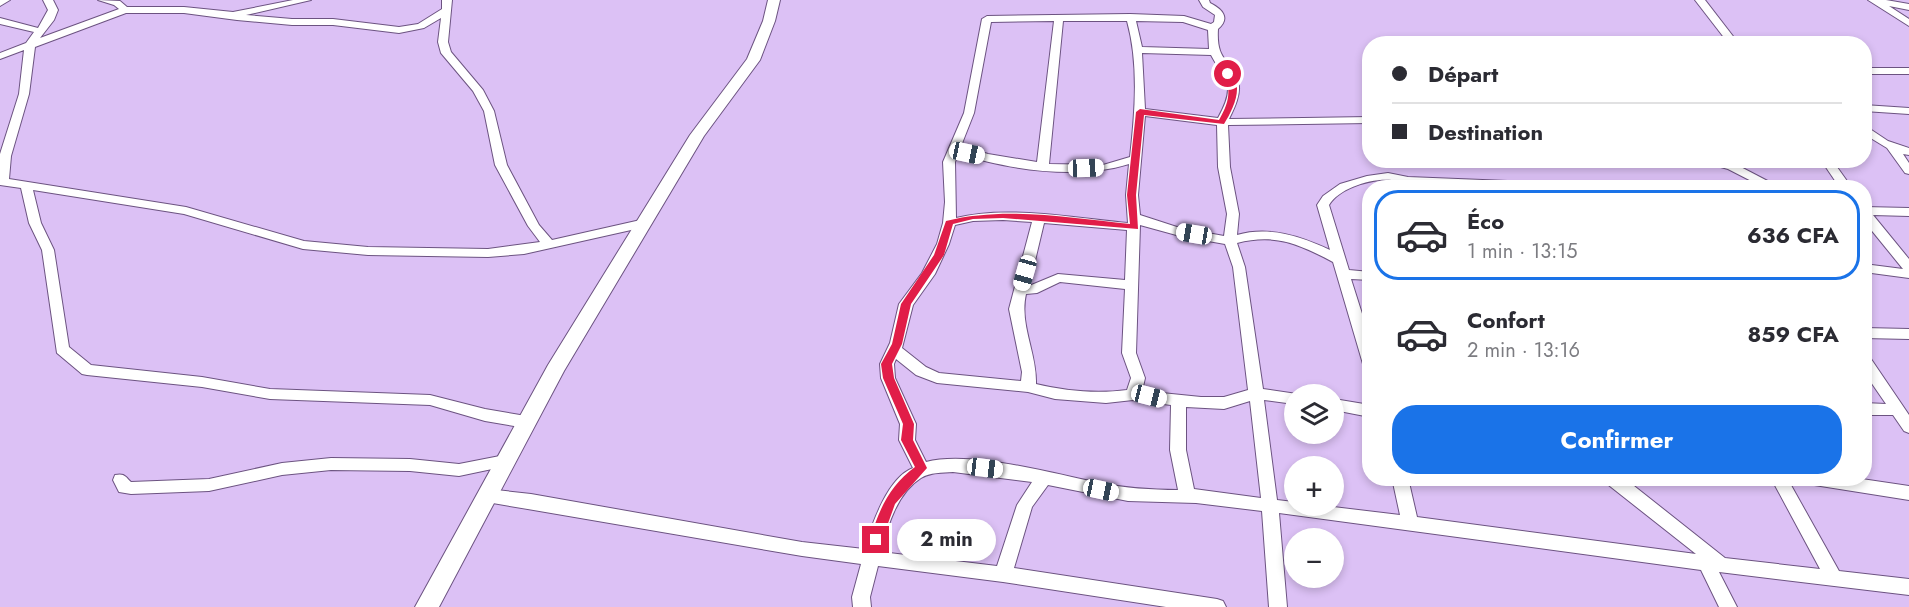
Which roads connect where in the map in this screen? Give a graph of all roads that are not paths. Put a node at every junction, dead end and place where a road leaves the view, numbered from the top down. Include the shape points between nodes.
1 (5, 0) edge
2 (48, 0) edge
3 (102, 0) edge
4 (141, 0) edge
5 (306, 0) edge
6 (774, 0) edge
7 (1204, 0) edge
8 (1700, 0) edge
9 (1873, 0) edge
10 (0, 3) edge
11 (447, 5) edge
12 (1909, 7) edge
13 (125, 10) junction
14 (136, 12) junction
15 (233, 15) junction
16 (1130, 17) junction
17 (1059, 18) junction
18 (0, 21) edge
19 (1909, 23) edge
20 (1213, 28) junction
21 (40, 31) junction
22 (1728, 36) edge
23 (30, 44) junction
24 (1137, 50) junction
25 (1215, 52) junction
26 (0, 56) edge
27 (1872, 71) edge
28 (1909, 71) edge
29 (1872, 109) edge
30 (1909, 111) edge
31 (1140, 112) junction
32 (1362, 120) edge
33 (1222, 122) junction
34 (1872, 135) edge
35 (1893, 147) junction
36 (955, 148) junction
37 (1909, 152) edge
38 (1135, 159) junction
39 (1043, 165) junction
40 (1735, 168) edge
41 (1909, 171) edge
42 (1367, 180) edge
43 (1400, 180) edge
44 (1759, 180) edge
45 (1362, 181) edge
46 (26, 185) junction
47 (1872, 212) edge
48 (1909, 212) edge
49 (1040, 219) junction
50 (1872, 221) edge
51 (1134, 222) junction
52 (645, 223) junction
53 (950, 223) junction
54 (1230, 241) junction
55 (549, 245) junction
56 (1340, 260) junction
57 (1907, 262) edge
58 (1872, 269) edge
59 (1344, 274) junction
60 (1909, 274) edge
61 (1362, 275) edge
62 (1133, 285) junction
63 (1021, 290) junction
64 (1872, 333) edge
65 (1909, 334) edge
66 (1362, 336) edge
67 (893, 348) junction
68 (1872, 372) edge
69 (1028, 387) junction
70 (1256, 393) junction
71 (1133, 394) junction
72 (1284, 397) edge
73 (1179, 402) junction
74 (1344, 407) edge
75 (1872, 409) edge
76 (1362, 410) edge
77 (1898, 410) junction
78 (526, 422) junction
79 (1909, 427) edge
80 (505, 461) junction
81 (921, 468) junction
82 (1044, 478) junction
83 (121, 480) dead end
84 (1402, 486) edge
85 (1623, 486) edge
86 (1783, 486) edge
87 (1862, 486) edge
88 (1909, 493) edge
89 (487, 496) junction
90 (1187, 496) junction
91 (1270, 506) junction
92 (1412, 525) junction
93 (871, 559) junction
94 (1712, 563) junction
95 (1003, 574) junction
96 (1833, 577) junction
97 (1909, 587) edge
98 (427, 607) edge
99 (862, 607) edge
100 (1217, 607) edge
101 (1278, 607) edge
102 (1728, 607) edge

1 - 10 street
2 - 21 street via 53,10
3 - 13 street via 117,3
4 - 14 street via 139,3 145,4
5 - 15 street
6 - 52 street via 753,60 697,135
7 - 20 street via 1221,15
8 - 22 street
9 - 12 street
9 - 19 street
11 - 15 street via 421,26 399,30 333,22 254,20
11 - 55 street via 443,36 446,53 478,90 489,111 501,165 534,226
13 - 14 street
13 - 23 street
14 - 15 street via 184,10
16 - 17 street
16 - 20 street via 1192,20
16 - 24 street
17 - 36 street via 987,19 969,113
17 - 39 street
18 - 21 street
20 - 25 street
21 - 23 street
23 - 26 street
23 - 46 street via 24,94 5,156 3,182
24 - 25 street
24 - 31 street
25 - 33 street via 1234,88
27 - 28 street
29 - 30 street
31 - 33 street
31 - 38 street
32 - 33 street
33 - 54 street via 1224,167 1233,214
34 - 35 street
35 - 37 street
35 - 41 street
36 - 39 street via 998,160
36 - 53 street via 948,170
38 - 39 street via 1101,168
38 - 51 street
40 - 44 street
42 - 43 street via 1389,176
45 - 56 street via 1338,190 1323,205
46 - 55 street via 186,211 260,234 325,248 489,253
46 - 78 street via 35,223 48,250 62,348 87,370 202,382 270,394 430,400
47 - 48 street
49 - 51 street
49 - 53 street via 989,216
49 - 63 street
50 - 57 street
51 - 54 street
51 - 62 street
52 - 55 street
52 - 78 street
53 - 67 street via 939,255 906,304
54 - 56 street via 1266,234 1300,242
54 - 70 street via 1242,285
56 - 59 street
58 - 60 street
59 - 61 street
59 - 66 street
62 - 63 street via 1058,278 1032,290
62 - 71 street via 1129,353 1138,378
63 - 69 street via 1016,309 1029,372
64 - 65 street
67 - 69 street via 928,375
67 - 81 street via 886,364 888,378 908,424 907,440
68 - 77 street
69 - 71 street via 1081,397
70 - 72 street
70 - 73 street via 1224,403
70 - 91 street
71 - 73 street
73 - 90 street via 1177,442
74 - 76 street
75 - 77 street
77 - 79 street
78 - 80 street
80 - 83 street via 459,470 358,463 300,466 179,488 131,488
80 - 89 street
81 - 82 street via 985,468
81 - 93 street via 890,501
82 - 90 street via 1126,494
82 - 95 street via 1025,505
84 - 92 street
85 - 94 street via 1664,517
86 - 96 street
87 - 88 street
89 - 93 street
89 - 98 street
90 - 91 street
91 - 92 street
91 - 101 street
92 - 94 street
93 - 95 street
93 - 99 street
94 - 96 street
94 - 102 street
95 - 100 street
96 - 97 street

